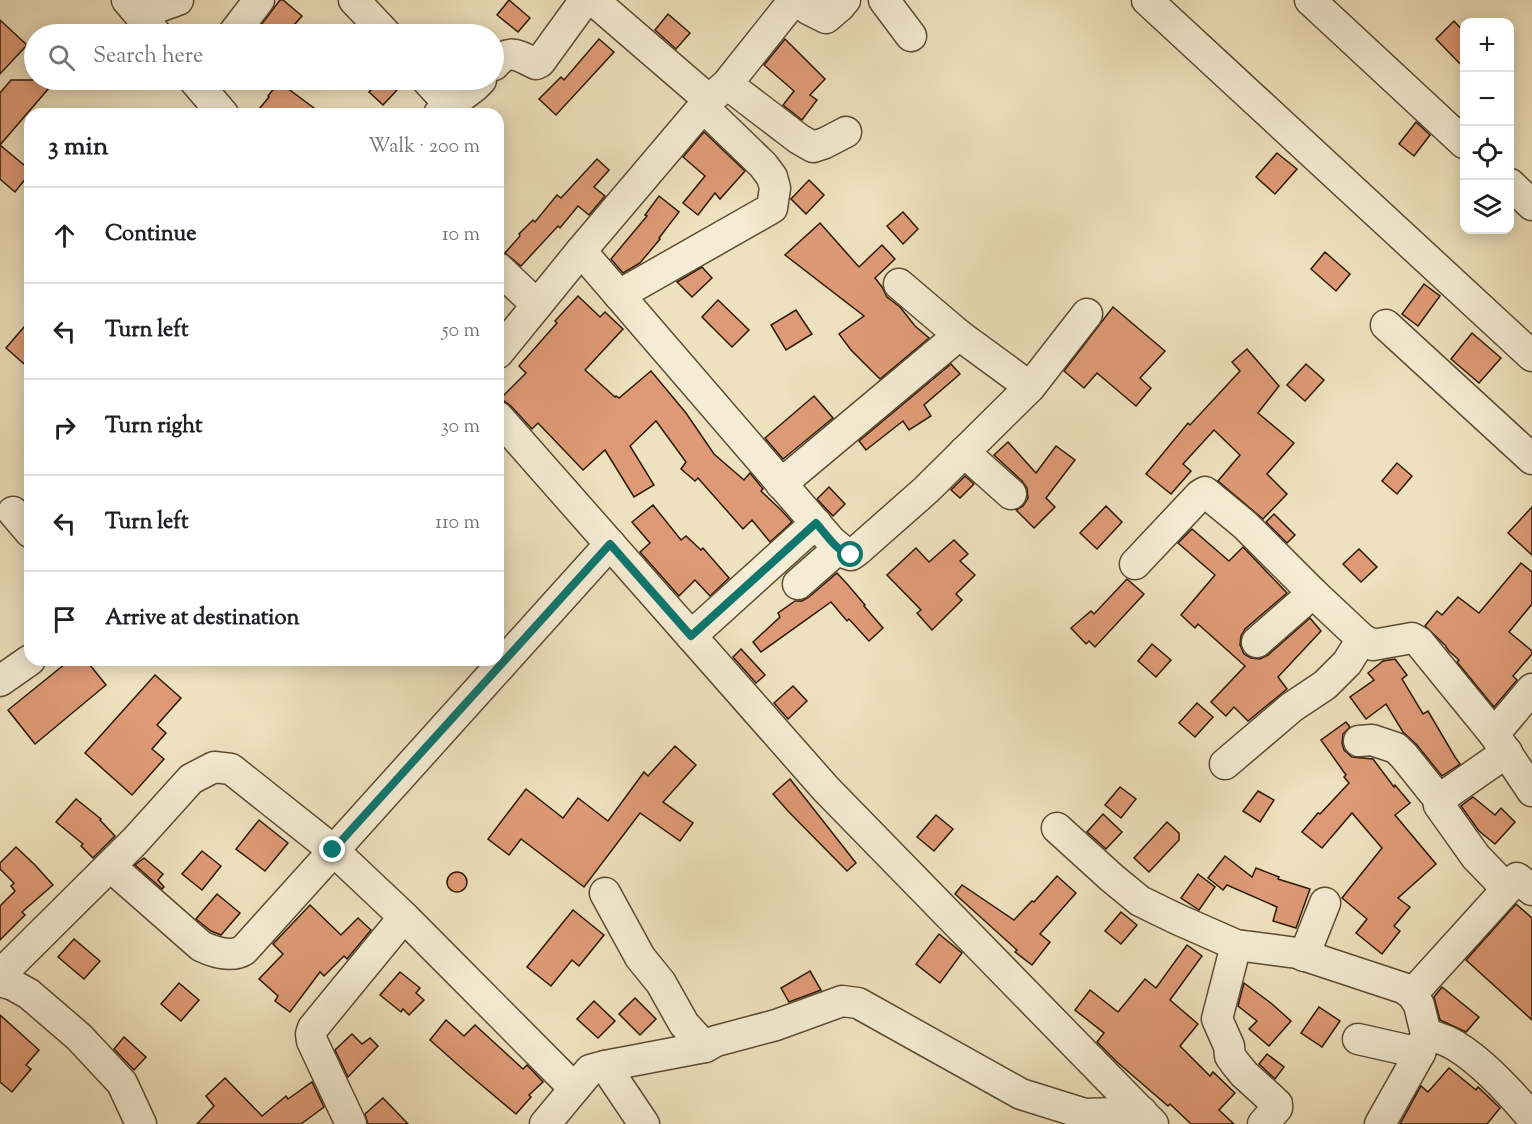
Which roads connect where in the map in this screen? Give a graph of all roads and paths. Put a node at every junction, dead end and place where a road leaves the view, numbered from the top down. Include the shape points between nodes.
1 (178, 0) edge
2 (259, 0) edge
3 (354, 0) edge
4 (585, 0) edge
5 (593, 0) edge
6 (794, 0) edge
7 (804, 0) edge
8 (845, 0) edge
9 (884, 0) edge
10 (1147, 0) edge
11 (1310, 0) edge
12 (141, 16) edge
13 (241, 24) edge
14 (377, 24) edge
15 (911, 36) dead end
16 (504, 56) edge
17 (204, 90) edge
18 (433, 90) edge
19 (470, 90) edge
20 (713, 97) junction
21 (218, 108) edge
22 (443, 108) edge
23 (445, 108) edge
24 (846, 132) dead end
25 (1460, 138) edge
26 (1514, 189) edge
27 (1532, 205) edge
28 (580, 251) junction
29 (504, 274) edge
30 (899, 284) dead end
31 (619, 295) junction
32 (537, 305) junction
33 (1087, 314) dead end
34 (1386, 325) dead end
35 (959, 335) junction
36 (504, 346) edge
37 (1532, 356) edge
38 (1030, 387) junction
39 (504, 425) edge
40 (964, 452) junction
41 (1532, 459) edge
42 (782, 484) junction
43 (1011, 494) dead end
44 (816, 523) junction
45 (839, 548) junction
46 (601, 554) junction
47 (1136, 564) dead end
48 (798, 584) dead end
49 (1313, 593) junction
50 (691, 636) junction
51 (1362, 639) junction
52 (1257, 642) dead end
53 (504, 662) edge
54 (24, 664) edge
55 (500, 666) edge
56 (0, 681) edge
57 (1532, 689) edge
58 (1359, 741) dead end
59 (1501, 743) junction
60 (1225, 764) dead end
61 (1532, 791) edge
62 (1440, 801) junction
63 (1057, 828) dead end
64 (333, 850) junction
65 (110, 866) junction
66 (1522, 879) edge
67 (605, 893) dead end
68 (1325, 903) dead end
69 (404, 917) junction
70 (1236, 945) junction
71 (1304, 956) junction
72 (0, 975) edge
73 (0, 981) edge
74 (1412, 994) junction
75 (1358, 1039) dead end
76 (1423, 1043) junction
77 (705, 1047) junction
78 (605, 1066) junction
79 (1522, 1088) edge
80 (574, 1089) junction
81 (1148, 1118) edge
82 (1532, 1118) edge
83 (141, 1124) edge
84 (351, 1124) edge
85 (545, 1124) edge
86 (644, 1124) edge
87 (1263, 1124) edge
88 (1380, 1124) edge

1 - 12 street
2 - 13 street
3 - 14 street
4 - 16 street via 540,62 536,64 512,54
5 - 20 street
6 - 20 street
7 - 8 street via 808,9 826,18
9 - 15 street
10 - 37 street
11 - 25 street
17 - 21 street
18 - 22 street
19 - 23 street
20 - 24 street via 813,147
20 - 28 street
20 - 31 street via 772,177 772,208
26 - 27 street
28 - 31 street
28 - 32 street
29 - 32 street
30 - 35 street
31 - 42 street
32 - 36 street
33 - 38 street
34 - 41 street
35 - 38 street
35 - 42 street
38 - 40 street
39 - 46 street
40 - 43 street
40 - 45 street via 858,550 851,555
42 - 44 street
44 - 45 street
44 - 50 street
45 - 48 street
46 - 50 street
46 - 53 street
47 - 49 street via 1205,492 1245,525
49 - 51 street
49 - 52 street
50 - 81 street via 826,789
51 - 59 street via 1373,645 1412,638 1419,642
51 - 60 street via 1347,663 1325,686 1292,707
54 - 56 street
55 - 64 street
57 - 59 street
58 - 62 street via 1372,740 1396,748
59 - 61 street
59 - 62 street
62 - 66 street via 1441,810 1476,857
63 - 70 street via 1140,901
64 - 65 street via 231,770 214,767 191,778
64 - 65 street via 239,953 222,953 201,946
64 - 69 street
65 - 72 street
66 - 74 street
67 - 77 street via 640,957 661,983 684,1024
68 - 71 street
69 - 80 street
69 - 84 street via 311,1034
70 - 71 street
70 - 87 street via 1217,1019 1235,1064 1276,1104 1275,1112
71 - 74 street
73 - 83 street via 30,993 79,1037 122,1083
74 - 76 street via 1419,1005
75 - 76 street
76 - 79 street via 1441,1038
76 - 88 street
77 - 78 street
77 - 81 street via 842,1001 858,1003 1021,1094 1085,1114
78 - 80 street via 590,1070
78 - 86 street
79 - 82 street
80 - 85 street

